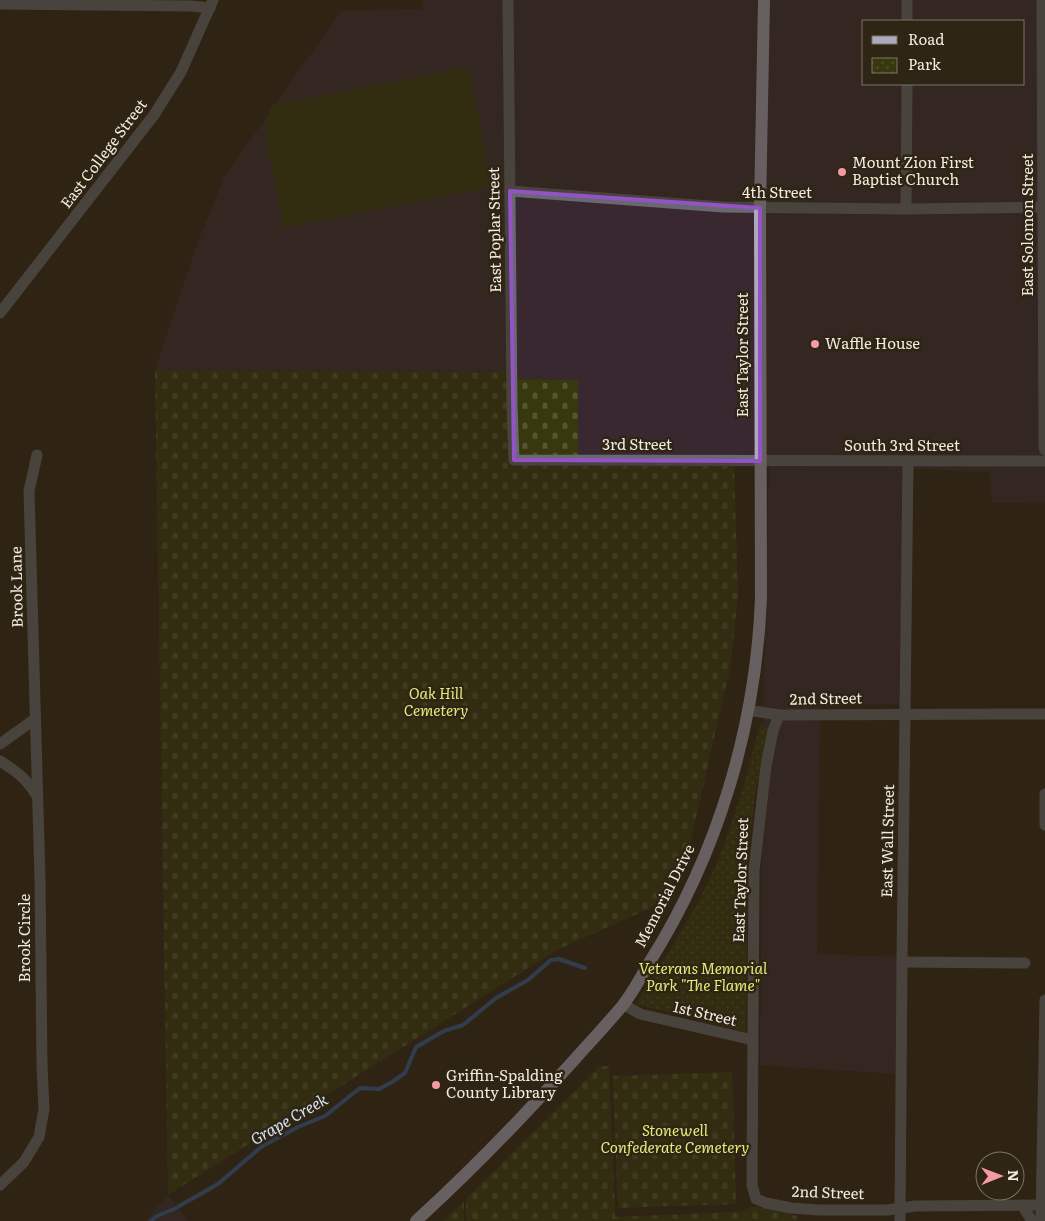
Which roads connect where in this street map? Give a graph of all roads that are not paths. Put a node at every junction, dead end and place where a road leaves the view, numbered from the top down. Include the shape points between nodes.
1 (508, 0) edge
2 (764, 0) edge
3 (907, 0) edge
4 (1042, 0) edge
5 (148, 3) edge
6 (0, 4) edge
7 (212, 4) edge
8 (907, 20) edge
9 (907, 85) edge
10 (510, 191) junction
11 (1044, 207) edge
12 (760, 208) junction
13 (906, 208) junction
14 (0, 313) edge
15 (1045, 450) edge
16 (37, 455) dead end
17 (514, 460) joint
18 (760, 461) junction
19 (908, 461) junction
20 (1045, 461) edge
21 (748, 710) junction
22 (904, 713) junction
23 (778, 714) junction
24 (1045, 714) edge
25 (35, 719) junction
26 (0, 744) edge
27 (0, 761) edge
28 (1045, 794) edge
29 (38, 796) junction
30 (1045, 825) edge
31 (902, 962) junction
32 (1025, 963) dead end
33 (1045, 1000) edge
34 (623, 1004) junction
35 (753, 1040) junction
36 (0, 1185) edge
37 (756, 1199) joint
38 (1022, 1205) junction
39 (1043, 1205) edge
40 (900, 1208) junction
41 (416, 1221) edge
42 (900, 1221) edge
43 (1032, 1221) edge
44 (1041, 1221) edge

1 - 10 street, East Poplar Street
2 - 12 main road, East Taylor Street
3 - 8 street
4 - 11 street, East Solomon Street
5 - 6 street
5 - 7 street
7 - 14 street, East College Street via 180,72 154,115
9 - 13 street
10 - 12 street, 4th Street
10 - 17 street, East Poplar Street
11 - 13 street, 4th Street
11 - 15 street, East Solomon Street
12 - 13 street, 4th Street
12 - 18 main road, East Taylor Street
16 - 25 street, Brook Lane via 30,492
17 - 18 street, 3rd Street
18 - 19 street, South 3rd Street
18 - 21 main road, East Taylor Street via 761,617
19 - 20 street, South 3rd Street
19 - 22 street, East Wall Street
21 - 23 street, 2nd Street
21 - 34 main road, Memorial Drive via 726,797 701,864 675,919
22 - 23 street, 2nd Street
22 - 24 street, 2nd Street
22 - 31 street, East Wall Street
23 - 35 street, East Taylor Street via 766,766 755,865
25 - 26 street
25 - 29 street, Brook Circle
27 - 29 street via 15,770
28 - 30 street
29 - 36 street, Brook Circle via 44,1109 39,1137 24,1162
31 - 32 street
31 - 40 street, East Wall Street
33 - 39 street
34 - 35 street, 1st Street via 640,1014
34 - 41 main road, Memorial Drive via 542,1096
35 - 37 street, East Taylor Street via 752,1186
37 - 40 street, 2nd Street via 791,1208
38 - 39 street, 2nd Street
38 - 40 street, 2nd Street
38 - 43 street
39 - 44 street
40 - 42 street, East Wall Street

